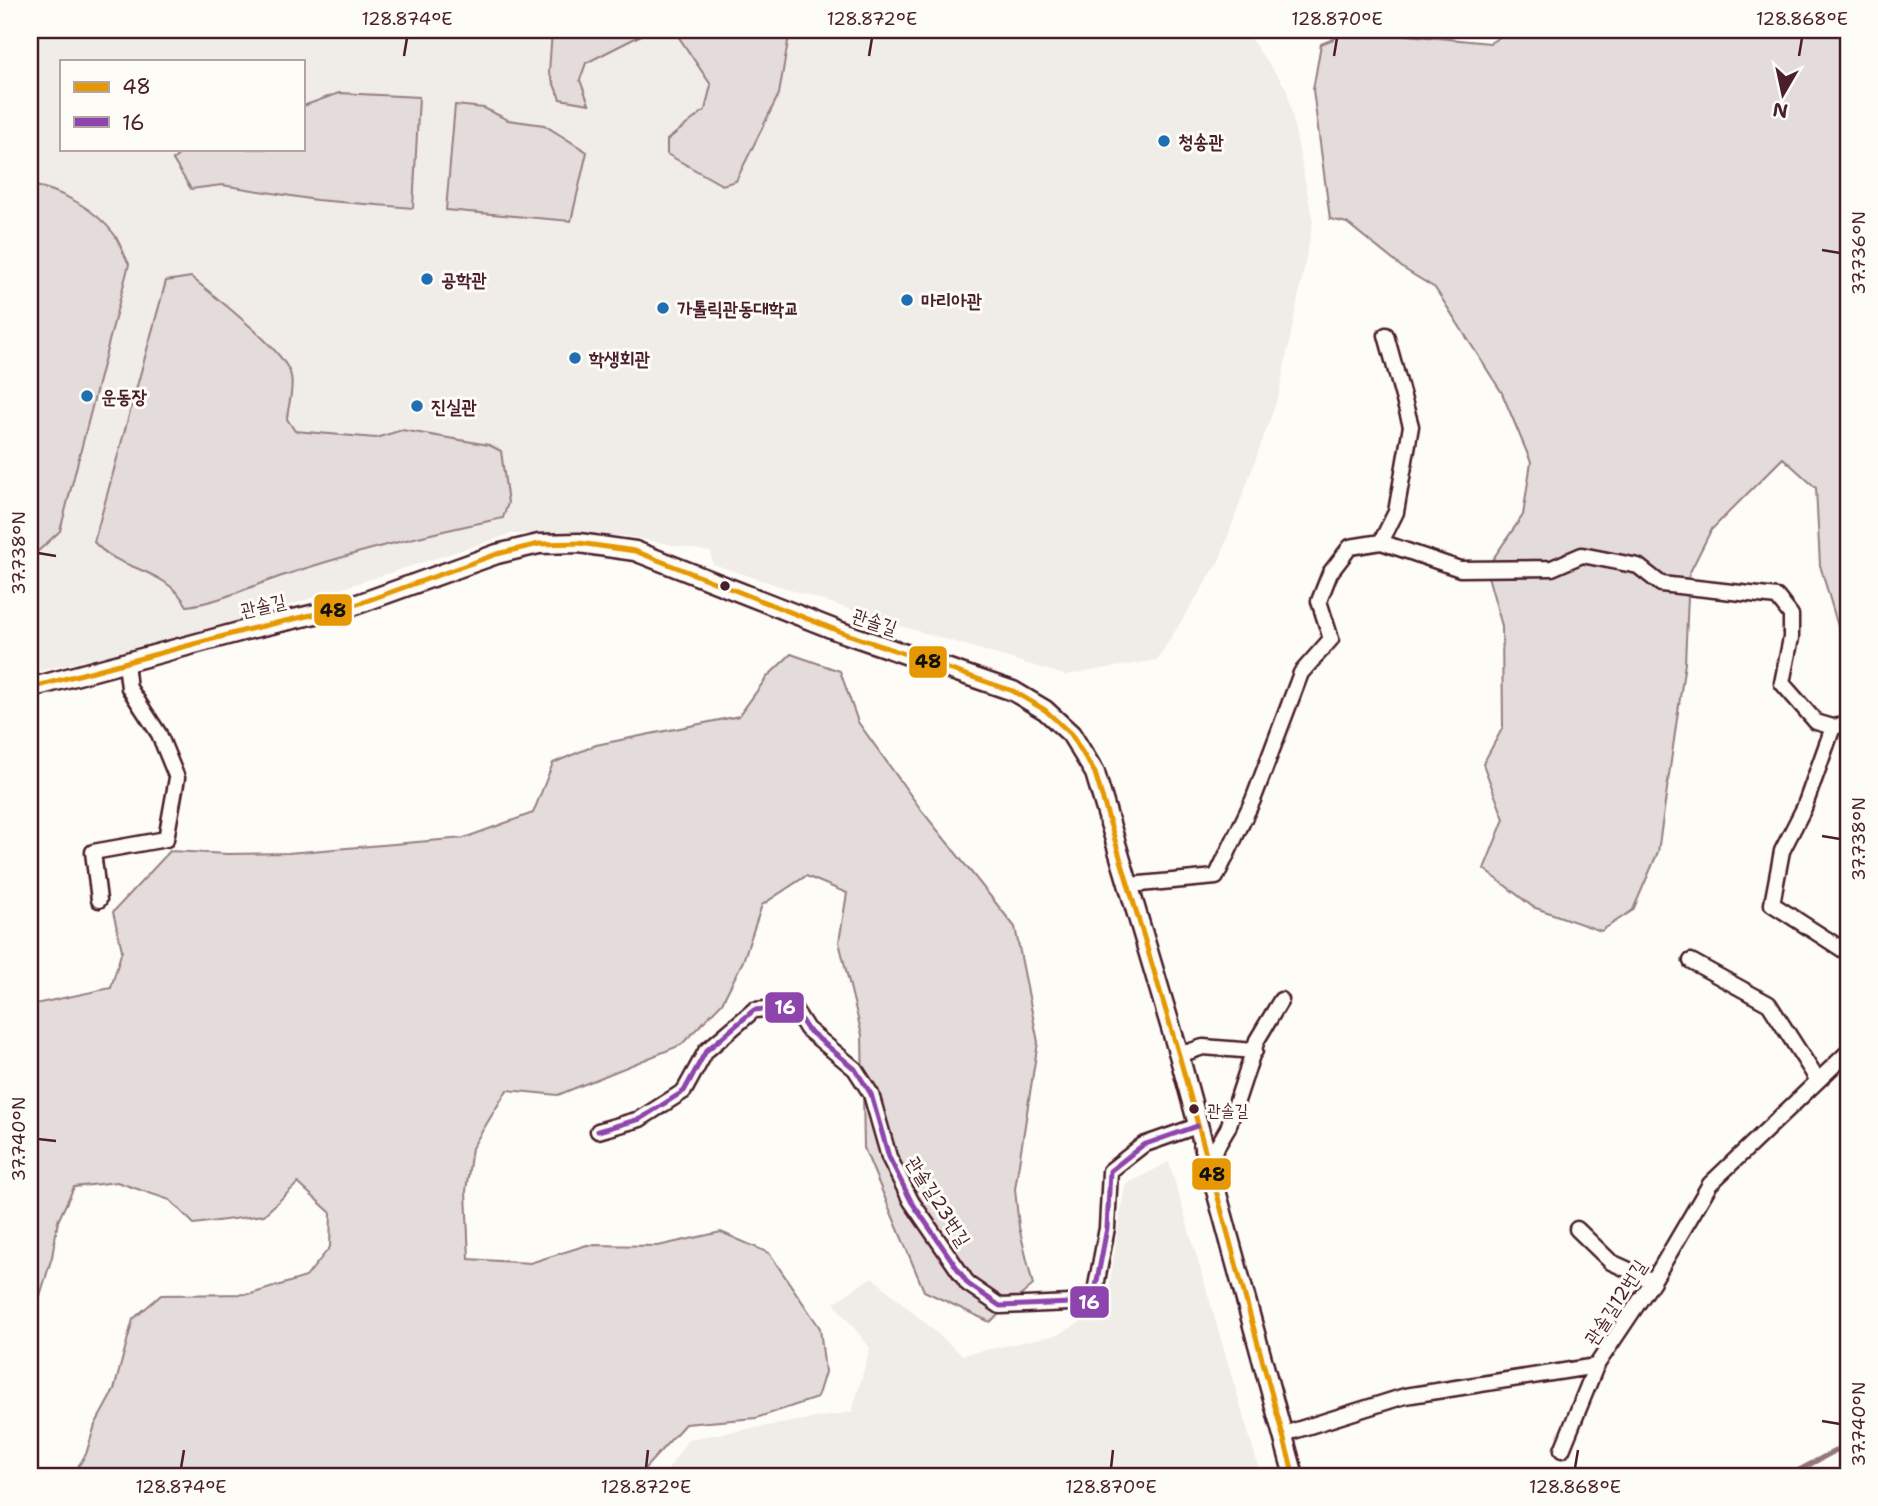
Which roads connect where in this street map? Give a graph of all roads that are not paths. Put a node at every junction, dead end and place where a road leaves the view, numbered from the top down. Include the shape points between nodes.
1 (1386, 335) dead end
2 (1381, 542) junction
3 (126, 663) junction
4 (30, 688) edge
5 (1848, 724) edge
6 (1833, 727) junction
7 (1129, 885) junction
8 (99, 900) dead end
9 (1848, 953) edge
10 (1691, 961) dead end
11 (1281, 999) dead end
12 (1255, 1051) junction
13 (1848, 1052) edge
14 (1179, 1055) junction
15 (1817, 1079) junction
16 (1197, 1126) junction
17 (598, 1131) dead end
18 (1208, 1162) junction
19 (1577, 1229) dead end
20 (1653, 1282) junction
21 (1596, 1366) junction
22 (1284, 1434) junction
23 (1562, 1450) dead end
24 (1294, 1476) edge

1 - 2 street via 1412,426 1396,512
2 - 6 street via 1460,569 1552,568 1582,555 1639,566 1661,584 1777,597 1791,615 1782,683 1816,722
2 - 7 street via 1350,547 1330,573 1319,601 1331,639 1301,673 1254,800 1216,877
3 - 4 street, 관솔길
3 - 7 street, 관솔길 via 355,605 454,567 539,544 579,543 635,551 828,627 975,675 1045,710 1071,734 1096,773
3 - 8 street via 129,688 159,734 177,778 166,839 93,852
5 - 6 street
6 - 9 street via 1804,808 1782,850 1772,904
7 - 14 street, 관솔길
10 - 15 street via 1769,1004
11 - 12 street
12 - 14 street via 1203,1047
12 - 18 street via 1228,1128
13 - 15 street, 관솔길12번길
14 - 16 street, 관솔길
15 - 20 street, 관솔길12번길 via 1710,1184
16 - 17 street, 관솔길23번길 via 1143,1145 1110,1171 1107,1228 1093,1302 1000,1306 968,1284 911,1201 889,1157 871,1094 855,1069 807,1029 793,1007 754,1010 706,1051 684,1091 639,1119
16 - 18 street, 관솔길
18 - 22 street, 관솔길
19 - 20 street via 1611,1262
20 - 21 street, 관솔길12번길
21 - 22 street, 관솔길12번길 via 1405,1395
21 - 23 street
22 - 24 street, 관솔길

